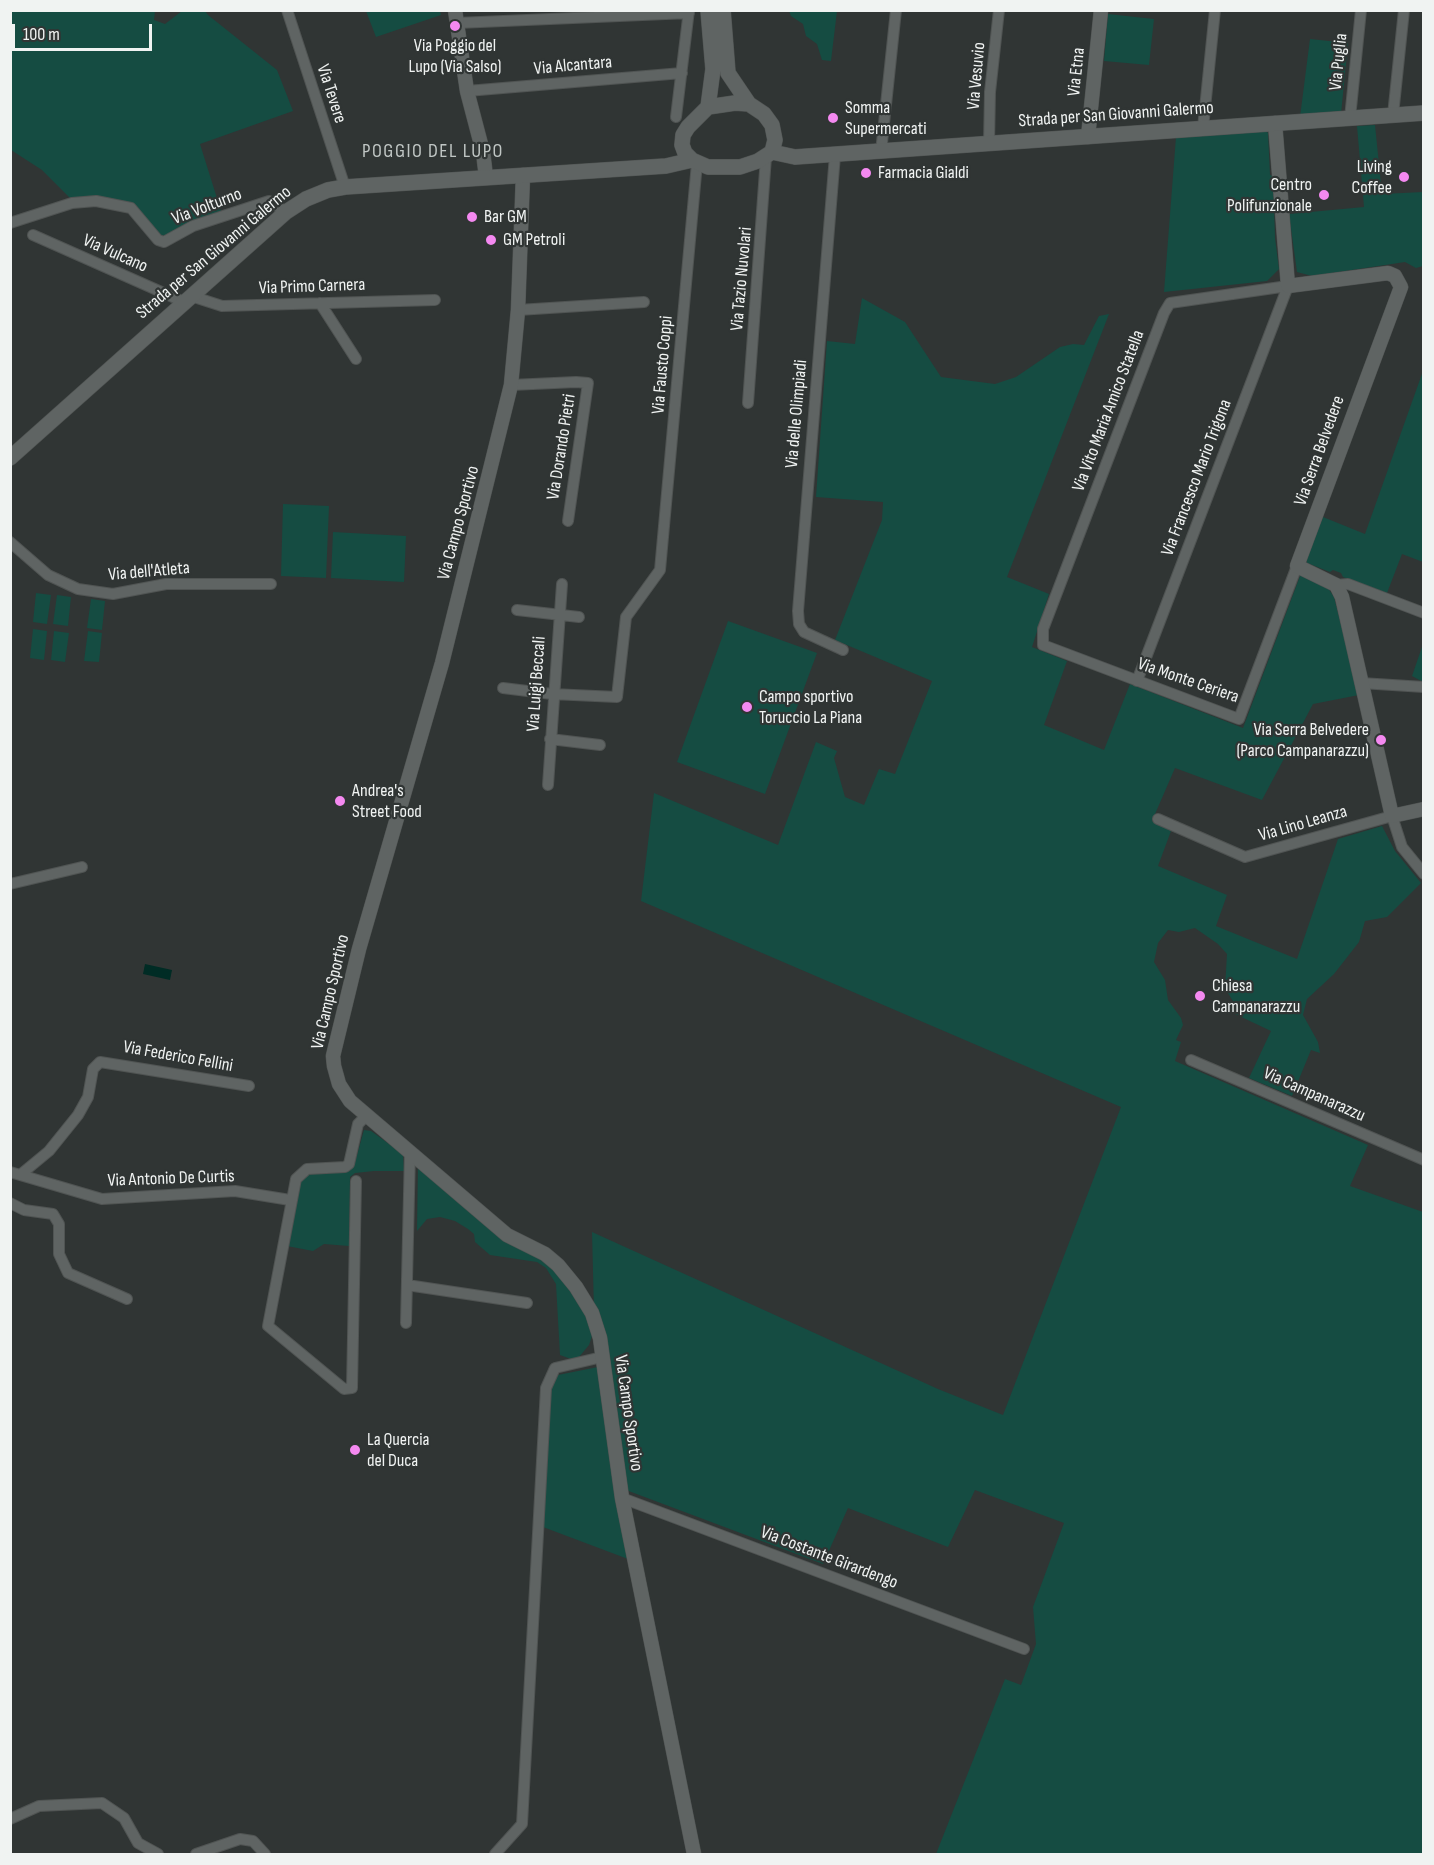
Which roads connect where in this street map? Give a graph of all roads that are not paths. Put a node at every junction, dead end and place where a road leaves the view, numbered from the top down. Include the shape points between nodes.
1 (287, 10) edge
2 (708, 10) edge
3 (723, 10) edge
4 (896, 10) edge
5 (999, 10) edge
6 (1101, 10) edge
7 (1215, 10) edge
8 (1361, 10) edge
9 (1404, 10) edge
10 (689, 12) edge
11 (456, 16) edge
12 (682, 73) junction
13 (467, 91) junction
14 (749, 104) junction
15 (708, 107) junction
16 (1424, 113) edge
17 (1393, 115) junction
18 (676, 117) dead end
19 (1350, 118) junction
20 (1275, 123) junction
21 (1203, 128) junction
22 (1088, 137) junction
23 (989, 144) junction
24 (682, 145) junction
25 (771, 149) junction
26 (881, 152) junction
27 (835, 155) junction
28 (695, 162) junction
29 (666, 166) junction
30 (523, 175) junction
31 (486, 177) junction
32 (345, 188) junction
33 (286, 212) junction
34 (10, 223) edge
35 (33, 235) dead end
36 (1288, 286) junction
37 (188, 299) junction
38 (435, 300) dead end
39 (644, 302) dead end
40 (320, 303) junction
41 (518, 310) junction
42 (356, 359) dead end
43 (511, 385) junction
44 (748, 403) dead end
45 (10, 458) edge
46 (568, 520) dead end
47 (10, 542) edge
48 (1297, 566) junction
49 (271, 584) dead end
50 (562, 585) dead end
51 (1336, 585) junction
52 (517, 610) dead end
53 (1424, 613) edge
54 (558, 615) junction
55 (579, 617) dead end
56 (1043, 645) joint
57 (843, 650) dead end
58 (1137, 681) junction
59 (1361, 683) junction
60 (1424, 687) edge
61 (503, 688) dead end
62 (552, 694) junction
63 (550, 739) junction
64 (600, 745) dead end
65 (548, 785) dead end
66 (1424, 809) edge
67 (1392, 816) junction
68 (1158, 819) dead end
69 (82, 867) dead end
70 (1424, 874) edge
71 (10, 884) edge
72 (1191, 1060) dead end
73 (249, 1086) dead end
74 (366, 1116) junction
75 (410, 1151) junction
76 (1424, 1160) edge
77 (15, 1173) edge
78 (356, 1181) dead end
79 (290, 1200) junction
80 (10, 1203) edge
81 (407, 1285) junction
82 (127, 1299) dead end
83 (527, 1303) dead end
84 (406, 1323) dead end
85 (602, 1357) junction
86 (622, 1497) junction
87 (1024, 1649) dead end
88 (10, 1819) edge
89 (158, 1854) edge
90 (196, 1854) edge
91 (265, 1854) edge
92 (495, 1854) edge
93 (694, 1854) edge

1 - 32 street, Via Tevere
2 - 15 main road via 713,69
3 - 14 main road via 729,73
4 - 26 street
5 - 23 street, Via Vesuvio
6 - 22 street, Via Etna
7 - 21 street
8 - 19 street, Via Puglia
9 - 17 street
10 - 11 street
10 - 12 street
11 - 13 street
12 - 13 street, Via Alcantara
12 - 18 street
13 - 31 street
14 - 15 main road
14 - 25 main road via 772,125
15 - 24 main road via 688,127
16 - 17 main road, Strada per San Giovanni Galermo
17 - 19 main road, Strada per San Giovanni Galermo
19 - 20 main road, Strada per San Giovanni Galermo
20 - 21 main road, Strada per San Giovanni Galermo
20 - 36 street
21 - 22 main road, Strada per San Giovanni Galermo
22 - 23 main road, Strada per San Giovanni Galermo
23 - 26 main road, Strada per San Giovanni Galermo
24 - 28 main road
24 - 29 main road
25 - 27 main road, Strada per San Giovanni Galermo via 811,156
25 - 28 main road via 740,166 722,168
25 - 44 street, Via Tazio Nuvolari
26 - 27 main road, Strada per San Giovanni Galermo
27 - 57 street, Via delle Olimpiadi via 798,611 804,632
28 - 29 main road, Strada per San Giovanni Galermo
28 - 62 street, Via Fausto Coppi via 660,570 626,617 617,697
29 - 30 main road, Strada per San Giovanni Galermo
30 - 31 main road, Strada per San Giovanni Galermo
30 - 41 street, Via Campo Sportivo
31 - 32 main road, Strada per San Giovanni Galermo
32 - 33 main road, Strada per San Giovanni Galermo via 328,190
33 - 34 street, Via Volturno via 269,201 193,226 164,242 131,208 96,201 72,203
33 - 37 main road, Strada per San Giovanni Galermo
35 - 37 street, Via Vulcano
36 - 48 street, Via Serra Belvedere via 1388,273 1395,276 1401,287
36 - 56 street, Via Vito Maria Amico Statella via 1170,303 1043,629
36 - 58 street, Via Francesco Mario Trigona
37 - 40 street, Via Primo Carnera via 222,306
37 - 45 main road, Strada per San Giovanni Galermo
38 - 40 street, Via Primo Carnera
39 - 41 street
40 - 42 street
41 - 43 street, Via Campo Sportivo
43 - 46 street, Via Dorando Pietri via 588,383
43 - 74 street, Via Campo Sportivo via 442,663 359,949 333,1056 339,1084
47 - 49 street, Via dell'Atleta via 48,575 78,589 113,594 166,584
48 - 51 street
48 - 58 street, Via Monte Ceriera via 1239,720
50 - 54 street, Via Luigi Beccali
51 - 53 street via 1348,584
51 - 59 street
52 - 54 street
54 - 55 street
54 - 62 street, Via Luigi Beccali
56 - 58 street, Via Monte Ceriera
59 - 60 street
59 - 67 street
61 - 62 street
62 - 63 street, Via Luigi Beccali
63 - 64 street
63 - 65 street, Via Luigi Beccali
66 - 67 street
67 - 68 street, Via Lino Leanza via 1245,857
67 - 70 street via 1402,847
69 - 71 street
72 - 76 street, Via Campanarazzu
73 - 77 street, Via Federico Fellini via 100,1062 93,1069 82,1110 49,1151
74 - 75 street, Via Campo Sportivo
74 - 79 street via 358,1124 349,1164 300,1173
75 - 81 street
75 - 85 street, Via Campo Sportivo via 507,1235 558,1265 592,1313
77 - 79 street, Via Antonio De Curtis via 102,1199 235,1191
78 - 79 street via 352,1388 344,1389 268,1326
80 - 82 street via 24,1210 53,1214 59,1224 59,1254 68,1273
81 - 83 street
81 - 84 street
85 - 86 street, Via Campo Sportivo
85 - 92 street via 555,1368 546,1388 522,1824
86 - 87 street, Via Costante Girardengo
86 - 93 street, Via Campo Sportivo
88 - 89 street via 39,1806 102,1803 124,1818 138,1843
90 - 91 street via 240,1839 258,1844

